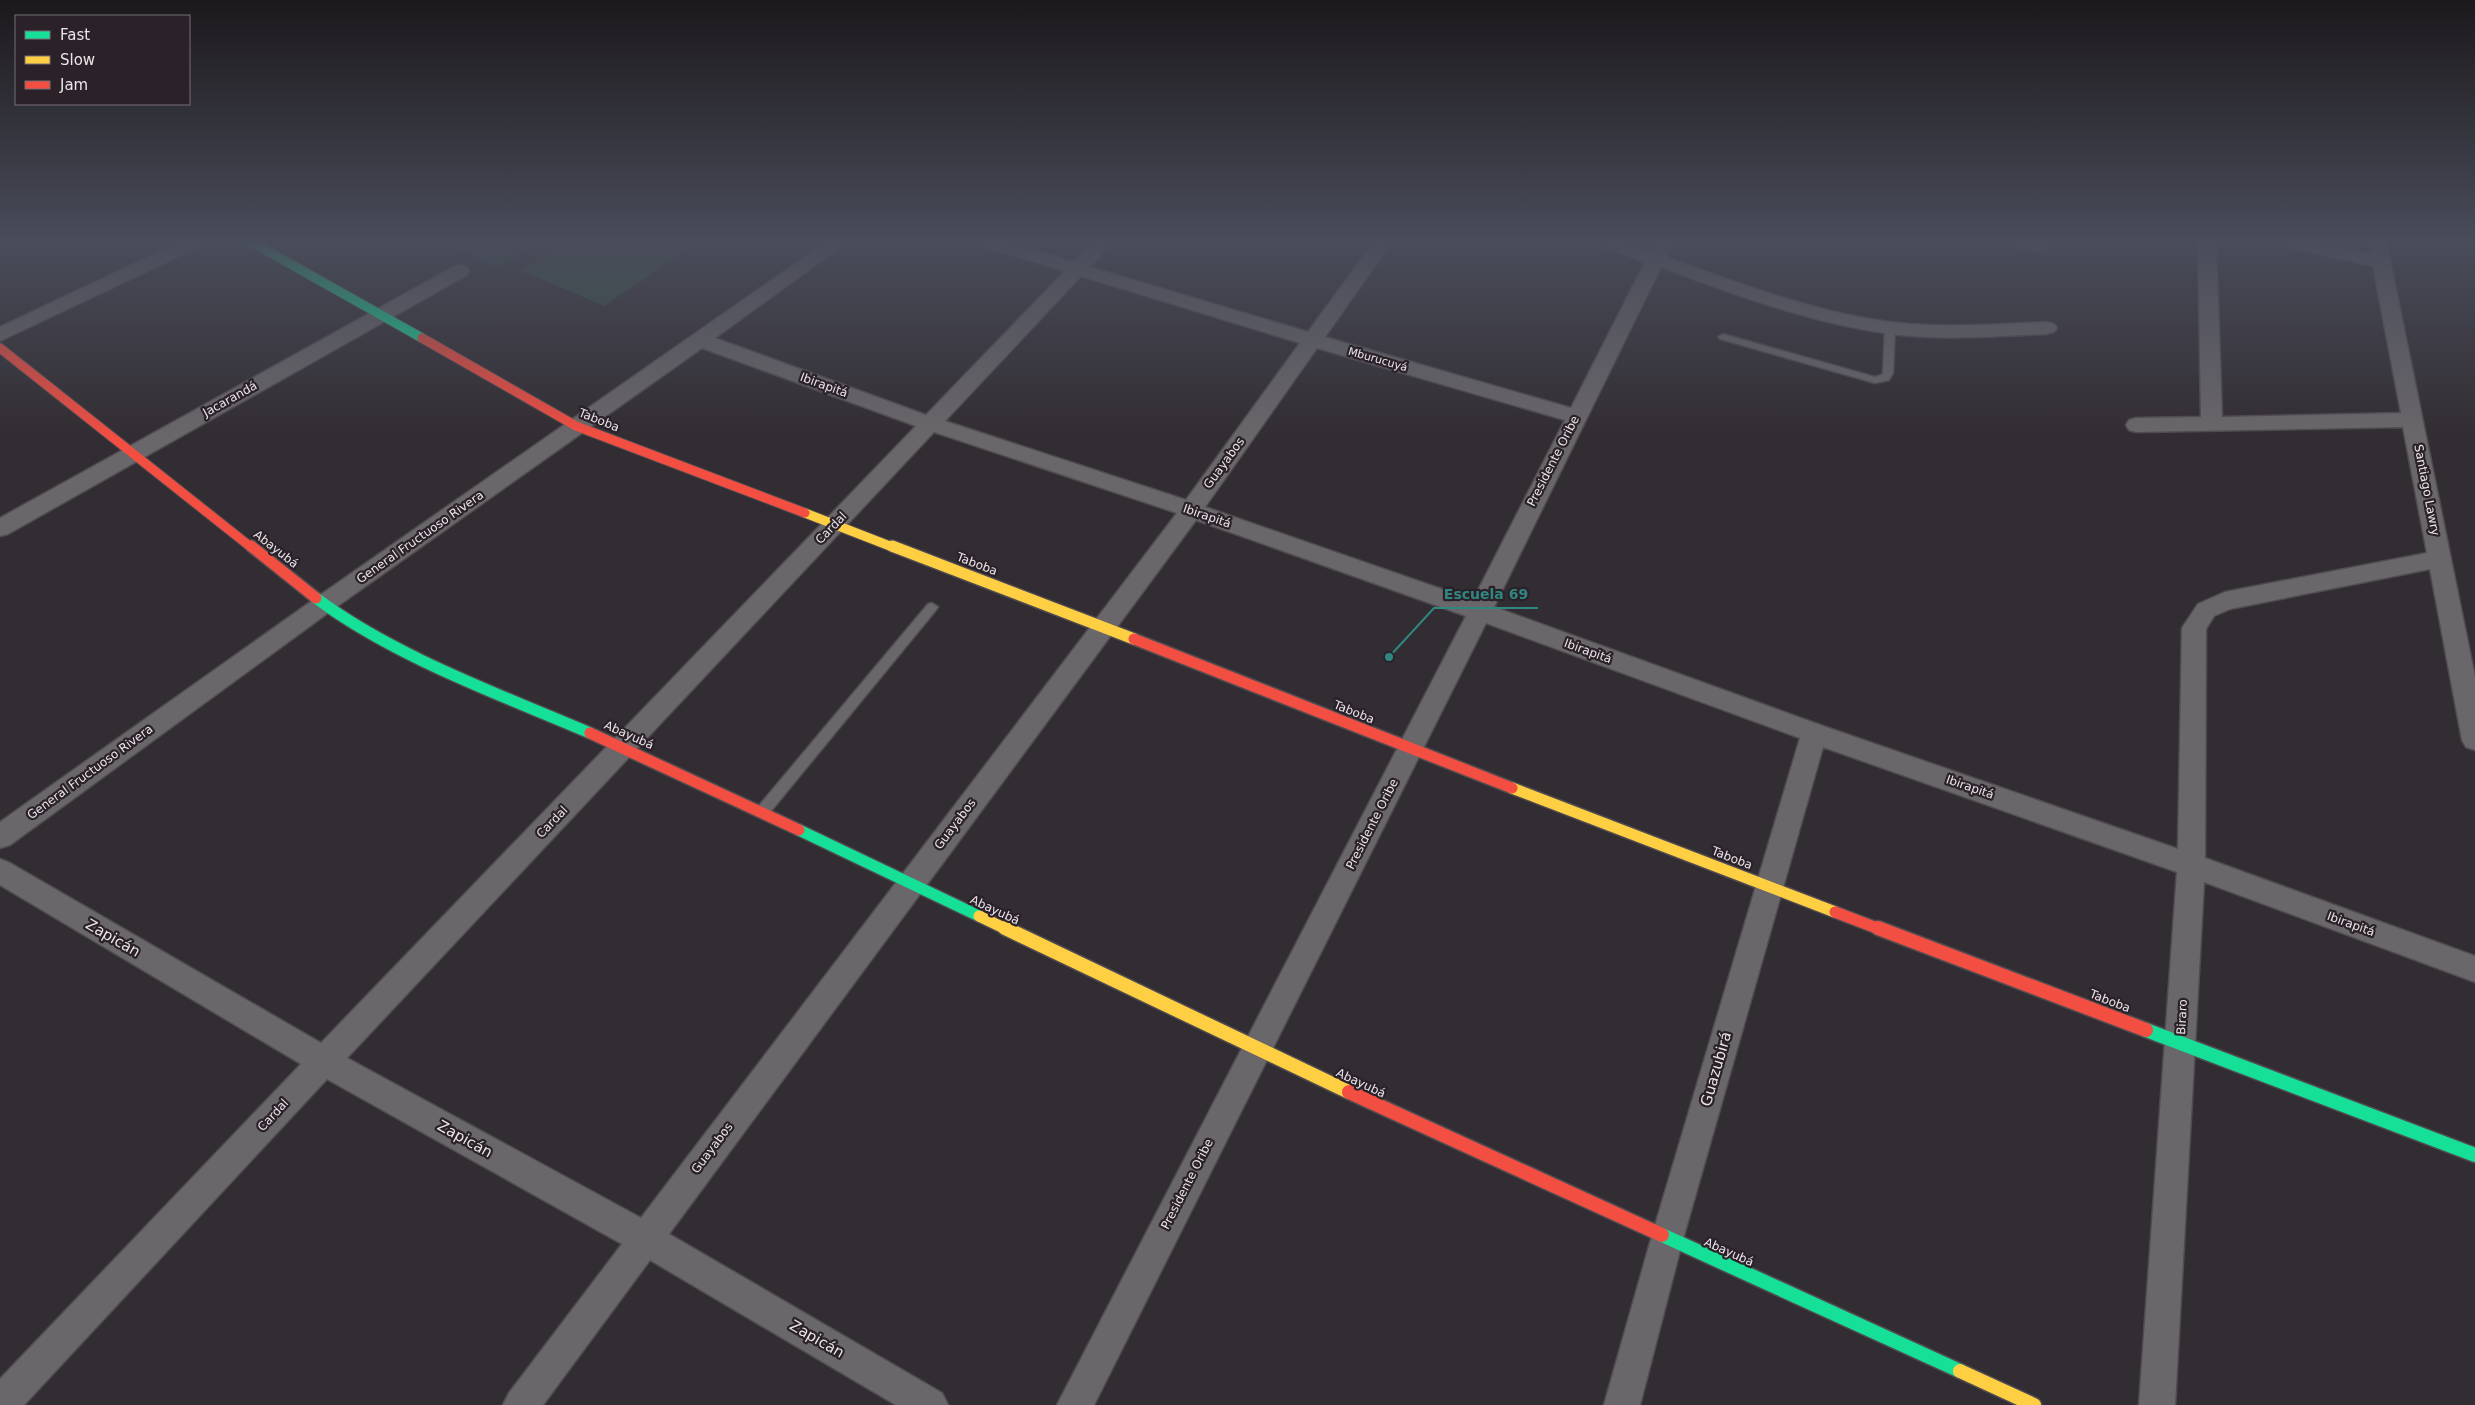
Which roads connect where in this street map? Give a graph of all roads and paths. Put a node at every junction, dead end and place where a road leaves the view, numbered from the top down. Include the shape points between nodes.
1 (62, 306) edge
2 (360, 306) edge
3 (399, 306) edge
4 (749, 306) edge
5 (1043, 306) edge
6 (1196, 306) edge
7 (1337, 306) edge
8 (1632, 306) edge
9 (1796, 306) edge
10 (2209, 306) edge
11 (2391, 306) edge
12 (379, 317) junction
13 (1890, 327) junction
14 (2047, 328) dead end
15 (0, 335) edge
16 (1723, 338) dead end
17 (700, 340) junction
18 (1312, 340) junction
19 (0, 348) edge
20 (1576, 416) junction
21 (2413, 420) junction
22 (931, 424) junction
23 (2212, 424) junction
24 (2136, 425) dead end
25 (576, 426) junction
26 (132, 453) junction
27 (1191, 510) junction
28 (834, 525) junction
29 (0, 528) edge
30 (2440, 559) junction
31 (324, 604) junction
32 (932, 608) dead end
33 (1478, 612) junction
34 (1103, 626) junction
35 (1814, 733) junction
36 (2475, 740) edge
37 (623, 747) junction
38 (1411, 749) junction
39 (762, 812) junction
40 (0, 836) edge
41 (2191, 865) junction
42 (0, 871) edge
43 (910, 885) junction
44 (1769, 887) junction
45 (2475, 970) edge
46 (2181, 1043) junction
47 (1255, 1049) junction
48 (324, 1061) junction
49 (2475, 1155) edge
50 (644, 1238) junction
51 (1667, 1239) junction
52 (0, 1405) edge
53 (521, 1405) edge
54 (930, 1405) edge
55 (1074, 1405) edge
56 (1622, 1405) edge
57 (2034, 1405) edge
58 (2157, 1405) edge

1 - 15 street
2 - 12 street, Taboba
3 - 12 street, Jacarandá
4 - 17 street, General Fructuoso Rivera
5 - 22 street, Cardal
6 - 18 street, Mburucuyá
7 - 18 street, Guayabos
8 - 20 street, Presidente Oribe
9 - 13 street
10 - 23 street
11 - 21 street, Santiago Lawry
12 - 25 street, Taboba
12 - 26 street, Jacarandá
13 - 14 street
13 - 16 lane via 1888,374 1875,380
17 - 22 street, Ibirapitá
17 - 25 street, General Fructuoso Rivera
18 - 20 street, Mburucuyá
18 - 27 street, Guayabos
19 - 26 street, Abayubá
20 - 33 street, Presidente Oribe
21 - 23 street
21 - 30 street, Santiago Lawry
22 - 27 street, Ibirapitá
22 - 28 street, Cardal
23 - 24 street
25 - 28 street, Taboba
25 - 31 street, General Fructuoso Rivera
26 - 29 street, Jacarandá
26 - 31 street, Abayubá
27 - 33 street, Ibirapitá
27 - 34 street, Guayabos
28 - 34 street, Taboba
28 - 37 street, Cardal
30 - 36 street, Santiago Lawry
30 - 41 street, Biraro via 2225,601 2206,610 2194,628
31 - 37 street, Abayubá via 341,618 391,644
31 - 40 street, General Fructuoso Rivera
32 - 39 lane
33 - 35 street, Ibirapitá
33 - 38 street, Presidente Oribe
34 - 38 street, Taboba
34 - 43 street, Guayabos
35 - 41 street, Ibirapitá
35 - 44 street, Guazubirá
37 - 39 street, Abayubá
37 - 48 street, Cardal
38 - 44 street, Taboba
38 - 47 street, Presidente Oribe
39 - 43 street, Abayubá
41 - 45 street, Ibirapitá
41 - 46 street, Biraro
42 - 48 street, Zapicán
43 - 47 street, Abayubá
43 - 50 street, Guayabos
44 - 46 street, Taboba
44 - 51 street, Guazubirá
46 - 49 street, Taboba
46 - 58 street, Biraro
47 - 51 street, Abayubá
47 - 55 street, Presidente Oribe
48 - 50 street, Zapicán
48 - 52 street, Cardal
50 - 53 street, Guayabos
50 - 54 street, Zapicán
51 - 56 street, Guazubirá
51 - 57 street, Abayubá

